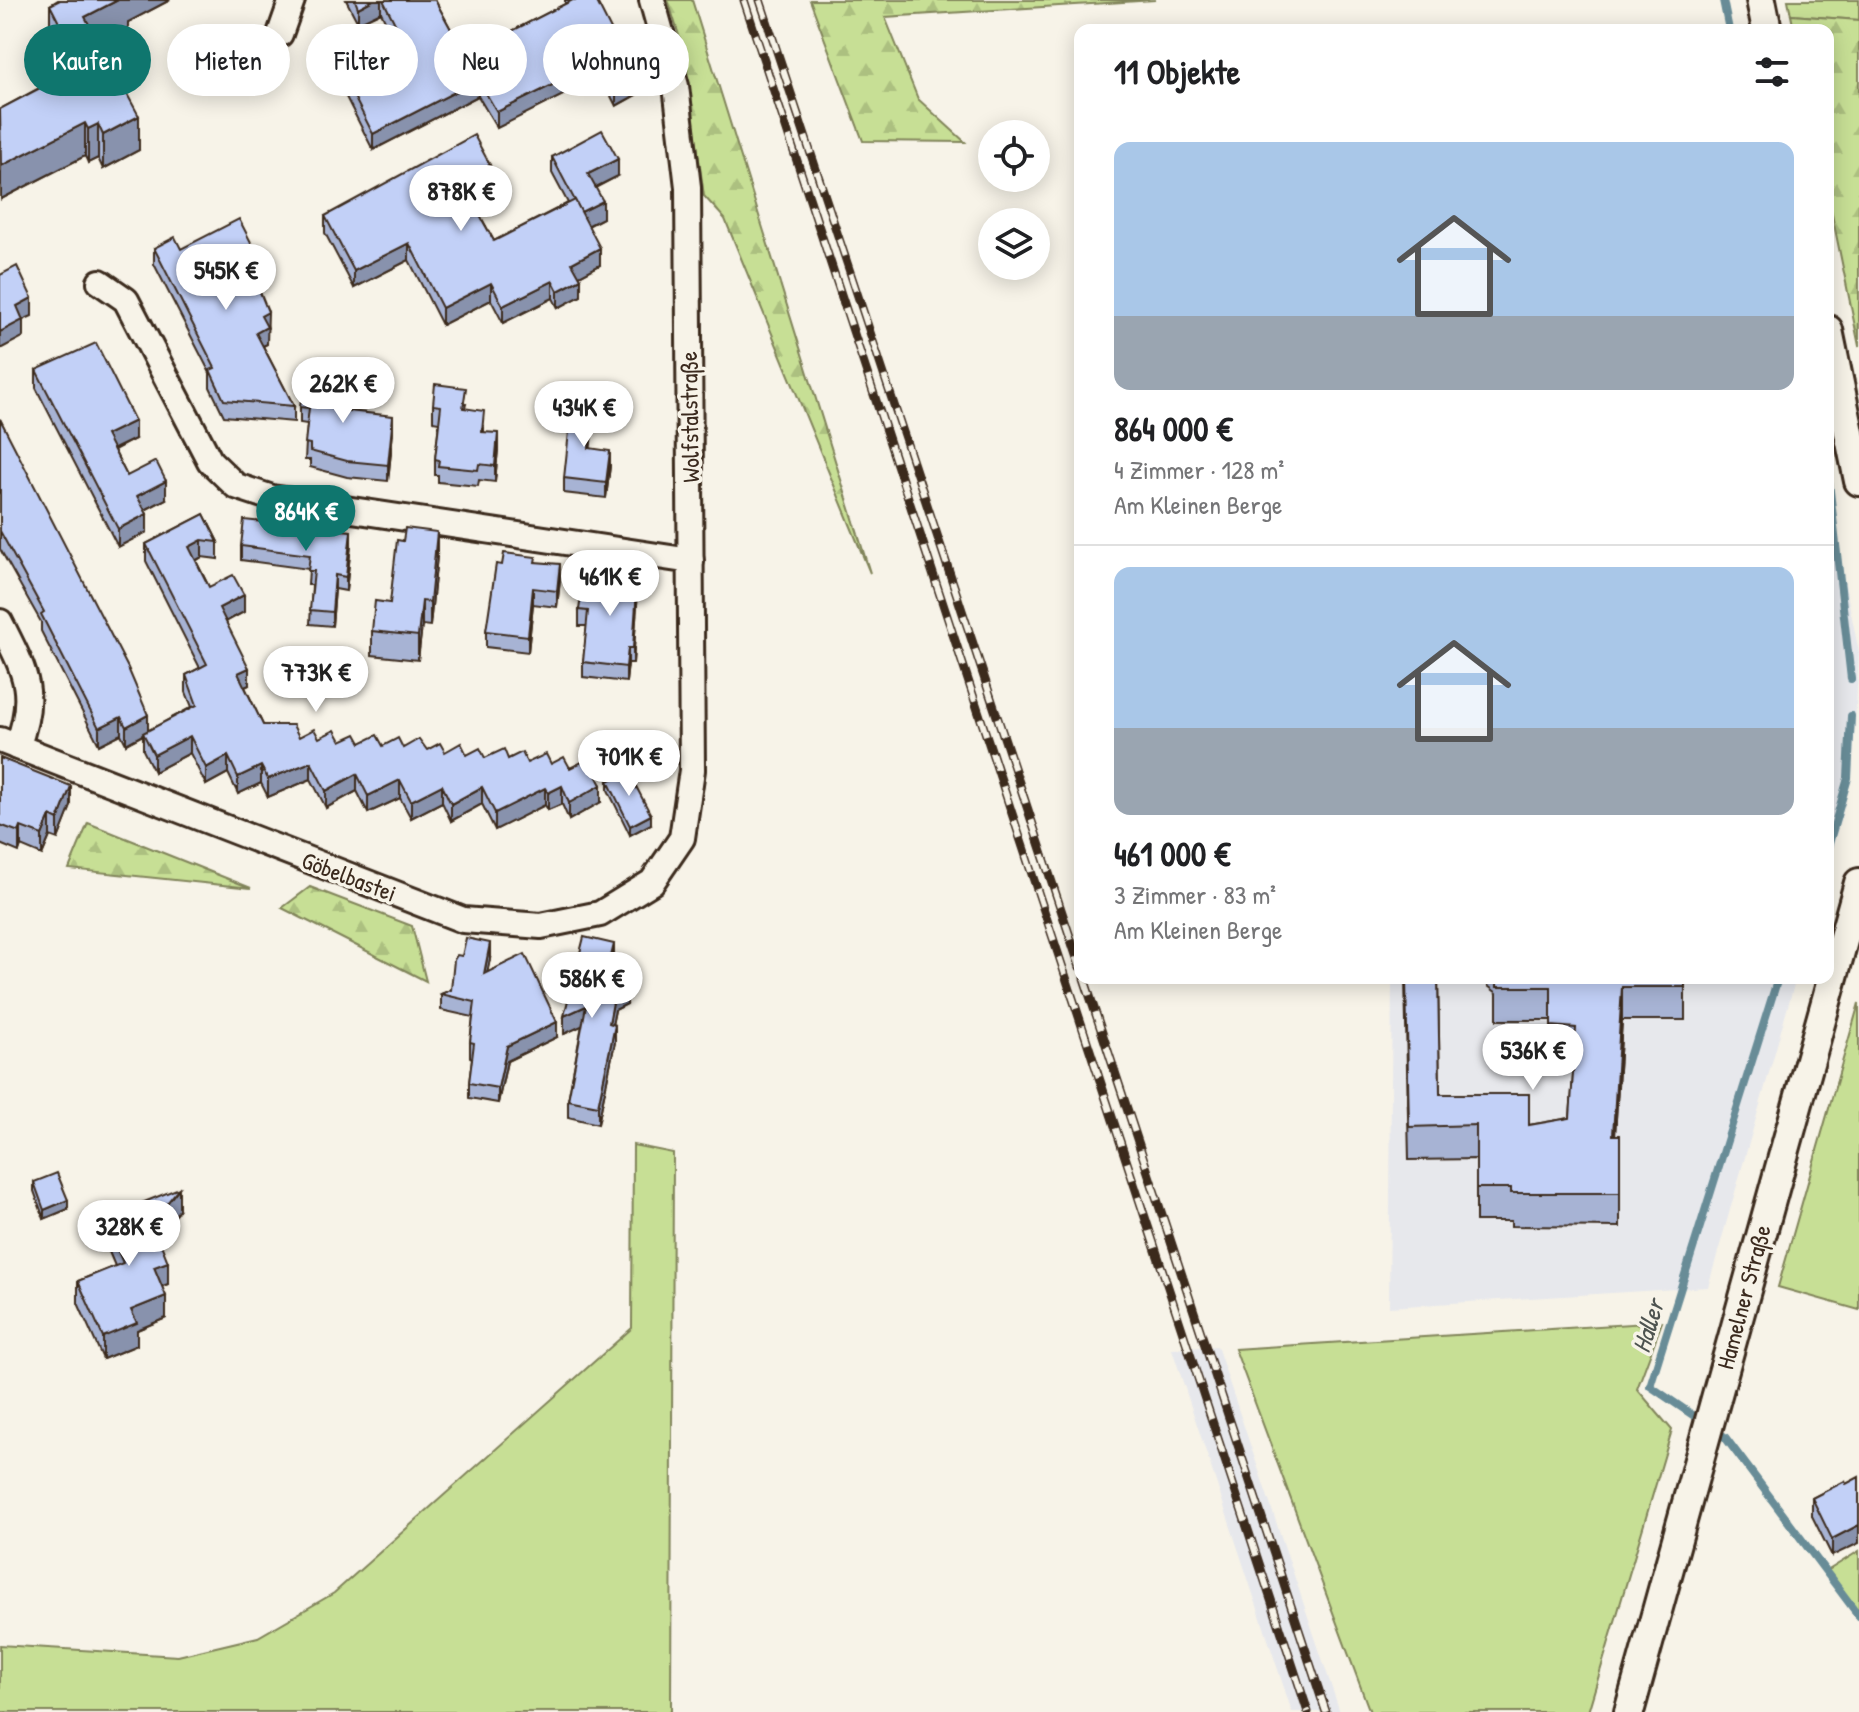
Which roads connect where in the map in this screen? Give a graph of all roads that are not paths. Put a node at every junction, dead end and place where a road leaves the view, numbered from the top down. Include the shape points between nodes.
1 (292, 0) edge
2 (652, 0) edge
3 (1761, 0) edge
4 (284, 24) edge
5 (1766, 24) edge
6 (100, 282) dead end
7 (1834, 359) edge
8 (1859, 481) edge
9 (691, 561) junction
10 (0, 622) edge
11 (8, 744) edge
12 (682, 838) joint
13 (1859, 883) edge
14 (1834, 974) edge
15 (1831, 984) edge
16 (1629, 1712) edge

1 - 4 street
2 - 9 street, Wolfstalstraße via 676,86 688,187
3 - 5 street
6 - 9 street via 126,300 210,461 236,486 272,498
7 - 8 street
9 - 12 street, Wolfstalstraße via 692,770
10 - 11 street via 27,675 30,706
11 - 12 street, Göbelbastei via 463,920 541,926 600,914 652,882
13 - 14 street, Hamelner Straße
15 - 16 street, Hamelner Straße

